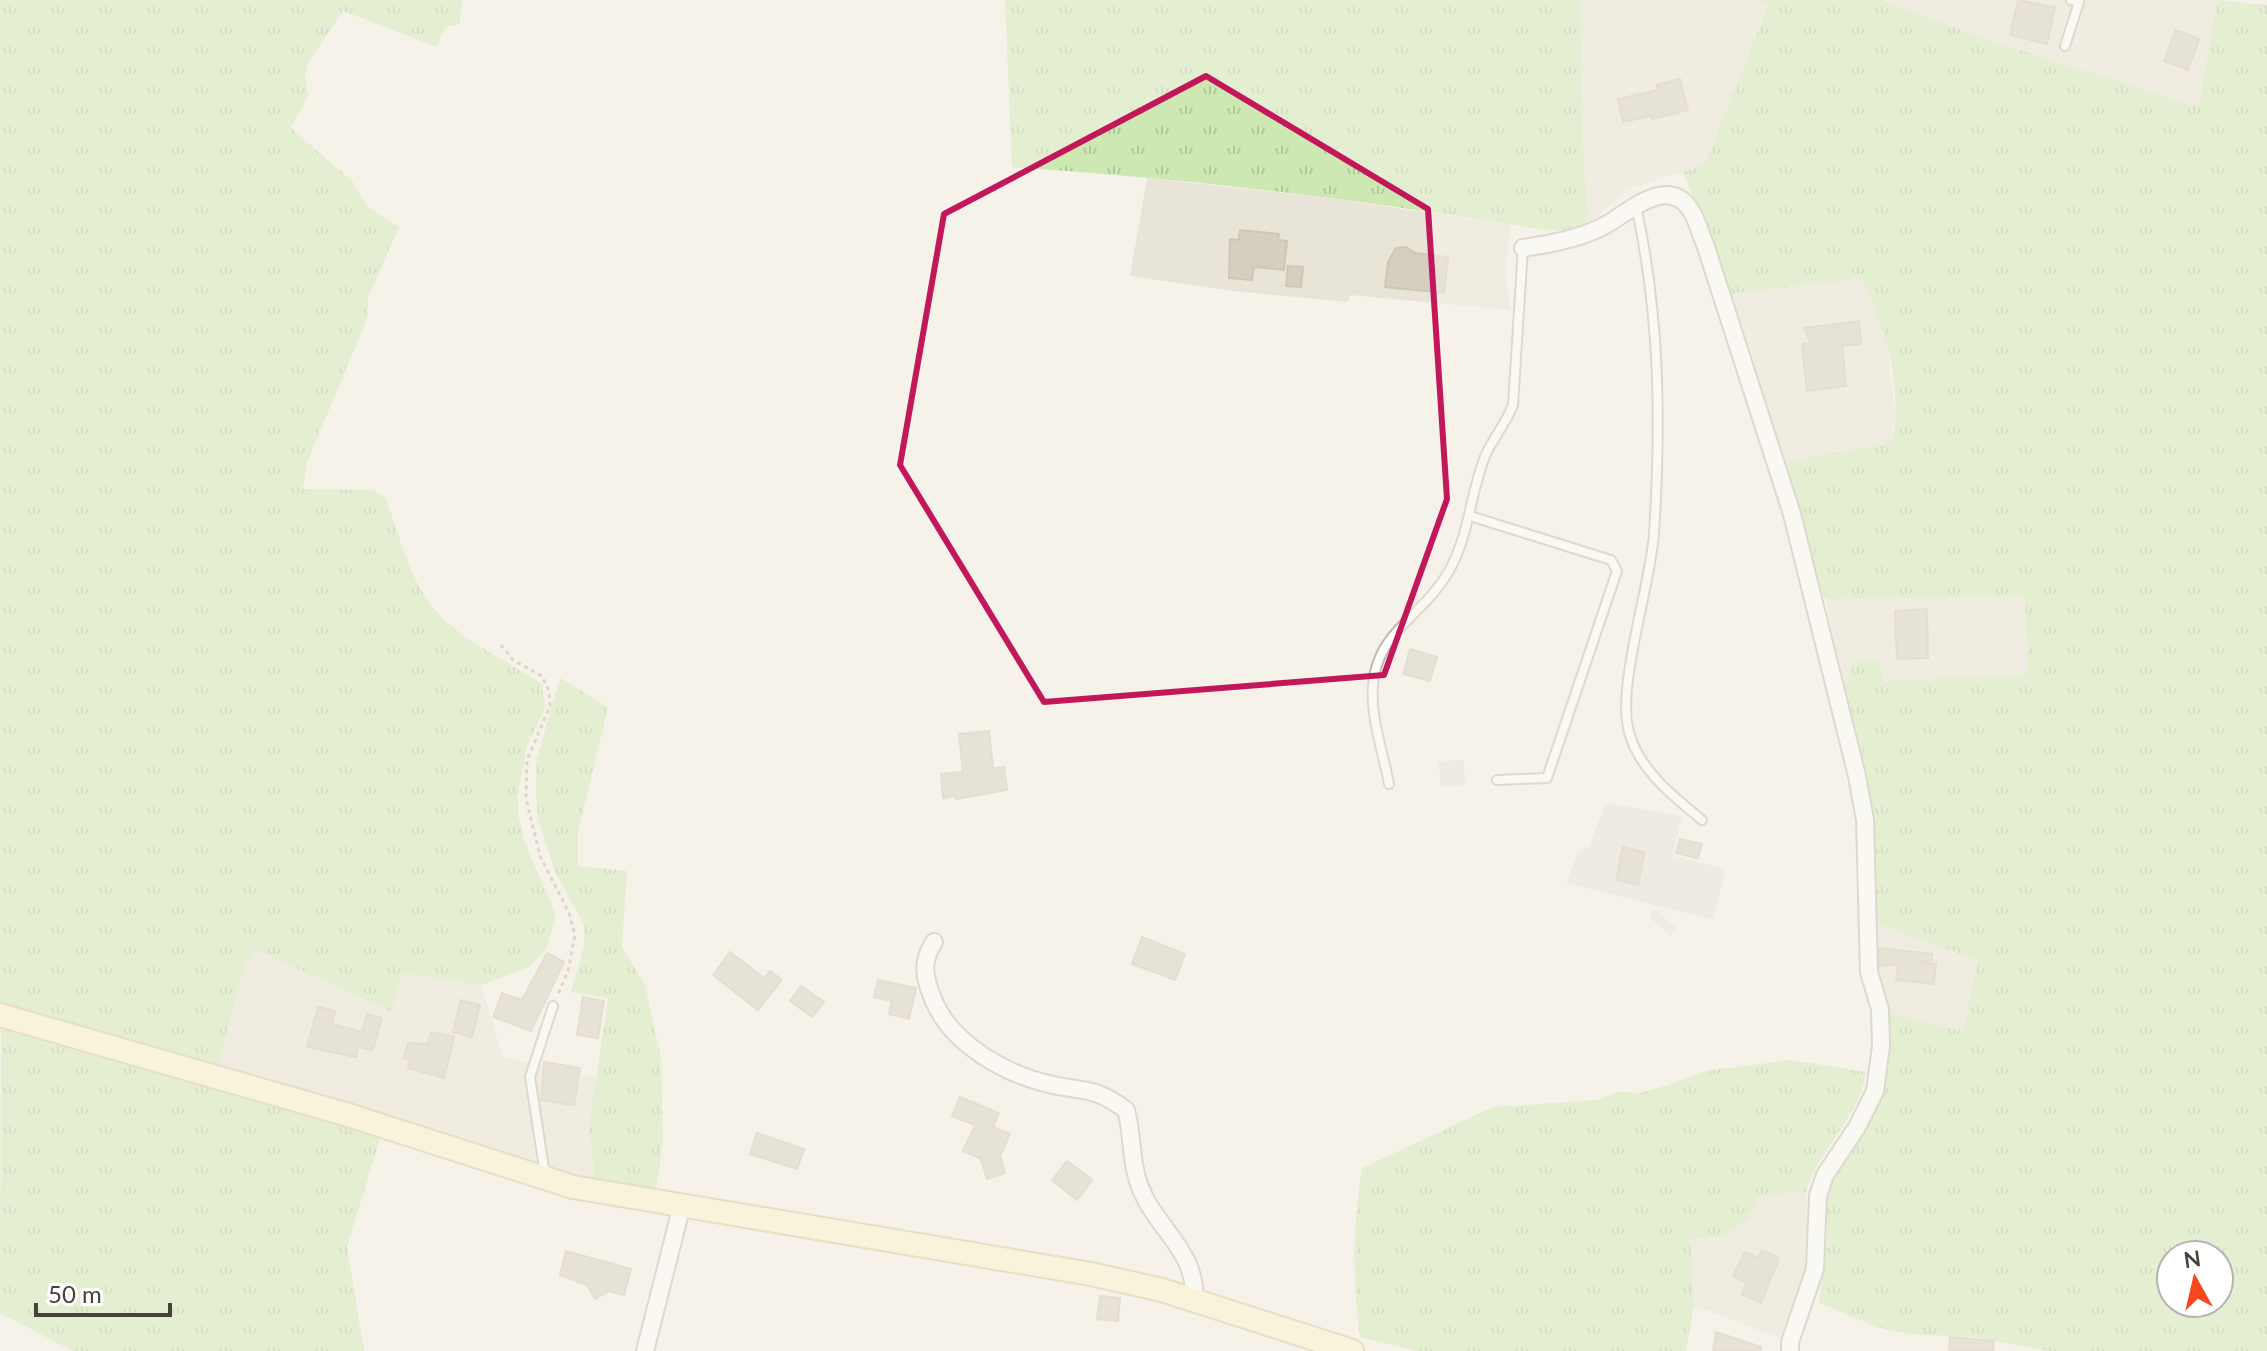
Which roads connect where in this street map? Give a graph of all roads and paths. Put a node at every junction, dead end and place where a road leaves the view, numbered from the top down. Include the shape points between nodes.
1 (2077, 1) edge
2 (2065, 46) dead end
3 (1636, 206) junction
4 (1523, 248) joint
5 (1470, 516) junction
6 (501, 645) dead end
7 (1497, 780) dead end
8 (1389, 784) dead end
9 (1702, 820) dead end
10 (934, 942) dead end
11 (553, 1006) joint
12 (0, 1015) edge
13 (546, 1178) junction
14 (682, 1205) junction
15 (1194, 1301) junction
16 (645, 1351) edge
17 (1352, 1351) edge
18 (1790, 1351) edge

1 - 2 lane
3 - 4 street via 1577,237
3 - 9 lane via 1658,341 1654,536 1626,714 1636,749 1662,786
3 - 18 street via 1647,198 1669,196 1689,207 1705,244 1792,514 1865,820 1869,972 1880,1009 1875,1091 1818,1196 1815,1269
4 - 5 lane via 1513,405 1486,454
5 - 7 lane via 1611,560 1617,571 1547,778
5 - 8 lane via 1450,569 1429,602 1390,639 1381,659 1373,725
6 - 11 path via 513,660 542,676 549,691 550,706 527,760 526,798 540,856 575,935
10 - 15 street via 926,955 925,978 947,1027 1015,1073 1103,1092 1126,1110 1139,1185 1188,1261 1196,1279
11 - 13 lane via 530,1077
12 - 13 street
13 - 14 street
14 - 15 street via 1091,1274
14 - 16 street
15 - 17 street

